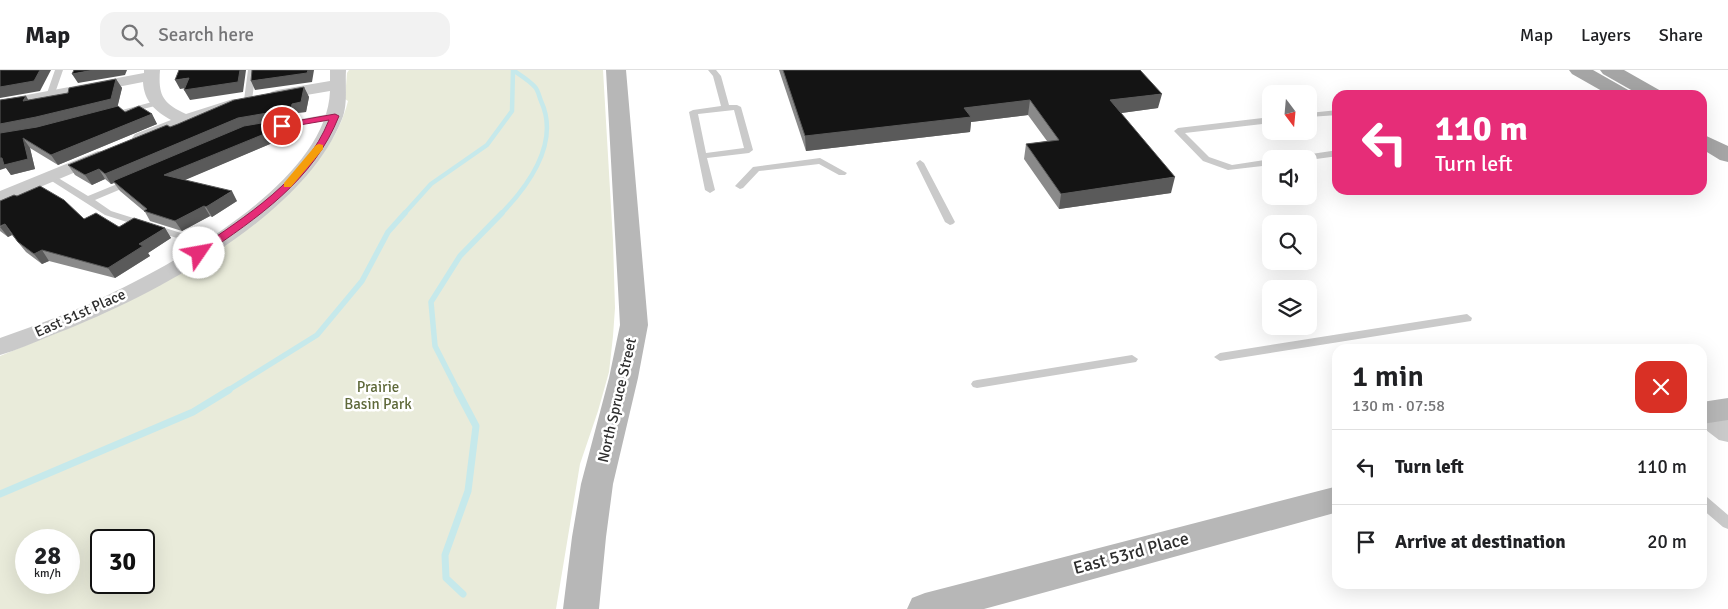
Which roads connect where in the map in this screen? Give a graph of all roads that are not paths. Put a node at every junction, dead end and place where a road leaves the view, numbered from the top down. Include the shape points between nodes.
1 (59, 70) edge
2 (252, 70) edge
3 (616, 70) edge
4 (712, 70) edge
5 (1579, 70) edge
6 (1610, 70) edge
7 (152, 73) edge
8 (338, 77) edge
9 (1614, 90) edge
10 (1645, 90) edge
11 (50, 96) junction
12 (248, 100) junction
13 (156, 103) junction
14 (0, 104) edge
15 (726, 108) junction
16 (1332, 113) edge
17 (1318, 114) edge
18 (335, 116) junction
19 (99, 117) edge
20 (185, 120) junction
21 (1262, 121) edge
22 (1707, 125) edge
23 (266, 128) edge
24 (1728, 136) edge
25 (1707, 143) edge
26 (1332, 154) edge
27 (1728, 155) edge
28 (702, 156) junction
29 (1317, 156) edge
30 (920, 163) dead end
31 (1262, 163) edge
32 (842, 173) dead end
33 (50, 176) junction
34 (141, 178) edge
35 (740, 186) dead end
36 (710, 190) dead end
37 (0, 198) edge
38 (88, 200) junction
39 (950, 222) dead end
40 (212, 246) junction
41 (1467, 318) dead end
42 (0, 347) edge
43 (1220, 357) dead end
44 (1132, 358) dead end
45 (977, 384) dead end
46 (1728, 410) edge
47 (1707, 412) edge
48 (1707, 417) edge
49 (1728, 433) edge
50 (1332, 502) edge
51 (1707, 505) edge
52 (1728, 523) edge
53 (581, 609) edge
54 (925, 609) edge

1 - 11 lane
2 - 12 lane
3 - 53 street, North Spruce Street via 634,325 630,358 592,510
4 - 15 lane via 717,76
5 - 9 main road
6 - 10 main road
7 - 11 street
7 - 13 street via 151,91
8 - 12 street
8 - 18 street
11 - 14 street
12 - 20 street
13 - 19 lane
13 - 20 street
15 - 28 lane via 693,112
15 - 28 lane via 737,107 749,150
16 - 17 lane
18 - 23 lane
18 - 40 street, East 51st Place via 315,155 286,187 255,215
20 - 33 street
21 - 31 lane via 1178,131 1206,159 1231,168
22 - 24 main road
25 - 27 main road
26 - 29 lane
28 - 36 lane
30 - 39 lane
32 - 35 lane via 820,161 756,169
33 - 37 street
33 - 38 lane
34 - 38 lane
38 - 40 lane via 108,213
40 - 42 street, East 51st Place via 93,310
41 - 43 lane
44 - 45 lane
46 - 47 street
48 - 49 street
50 - 54 street, East 53rd Place
51 - 52 lane

